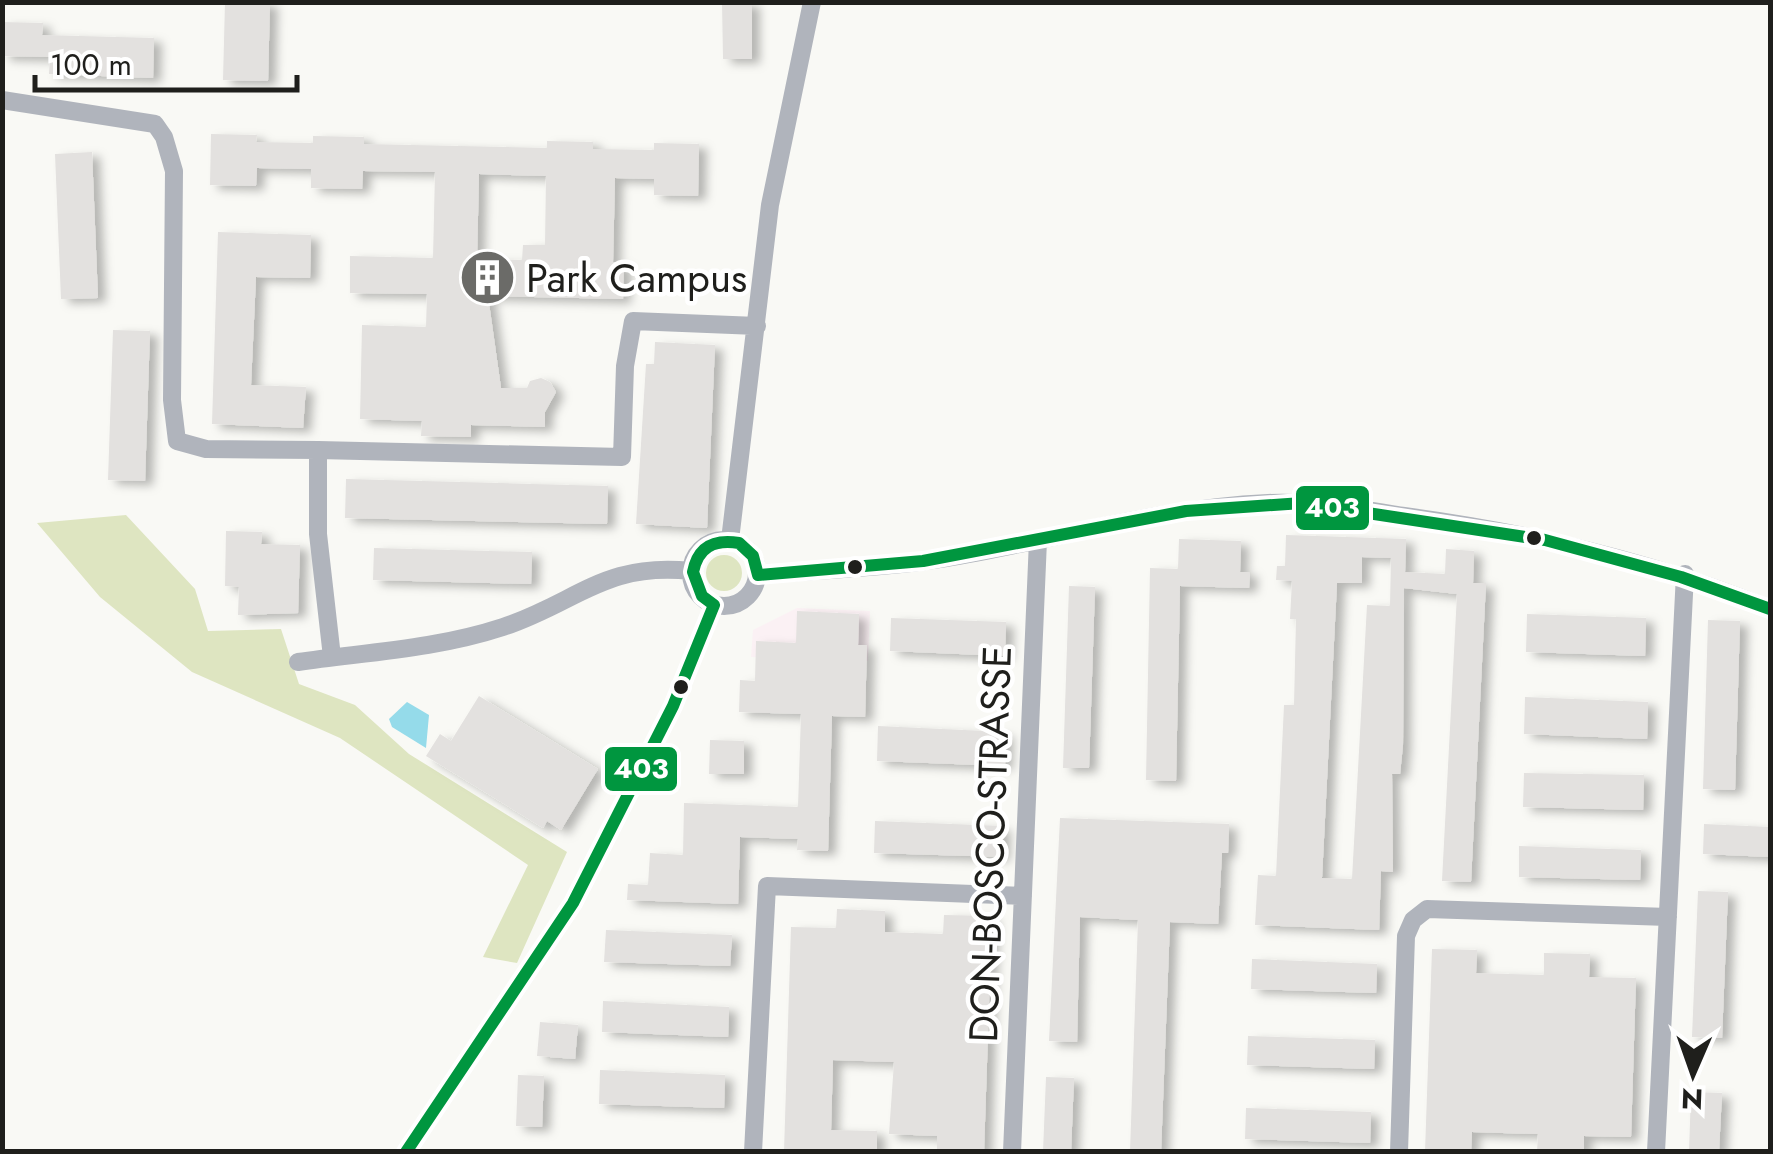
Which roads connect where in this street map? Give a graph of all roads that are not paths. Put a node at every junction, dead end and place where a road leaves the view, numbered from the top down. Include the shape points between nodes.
1 (812, 2) edge
2 (2, 100) edge
3 (756, 326) junction
4 (318, 450) junction
5 (730, 540) junction
6 (1038, 540) junction
7 (691, 571) junction
8 (1684, 574) junction
9 (758, 575) junction
10 (714, 605) junction
11 (1770, 609) edge
12 (332, 657) junction
13 (298, 662) dead end
14 (1023, 896) junction
15 (1668, 917) junction
16 (406, 1152) edge
17 (753, 1152) edge
18 (1012, 1152) edge
19 (1398, 1152) edge
20 (1656, 1152) edge

1 - 3 street via 780,147
2 - 4 street via 154,124 164,136 174,171 177,441 206,449
3 - 4 street via 633,321 622,458
3 - 5 street
4 - 12 street via 318,534
5 - 7 street via 700,551
5 - 9 street via 747,549
6 - 8 street via 1136,518 1273,502 1516,532
6 - 9 street via 862,569
6 - 14 street, DON-BOSCO-STRASSE
7 - 10 street via 697,592
7 - 12 street via 628,570 506,626 433,646
8 - 11 street
8 - 15 street
9 - 10 street via 743,600
10 - 16 street via 651,753 573,904
12 - 13 street
14 - 17 street via 767,886
14 - 18 street, DON-BOSCO-STRASSE
15 - 19 street via 1427,909 1413,920 1406,936
15 - 20 street

